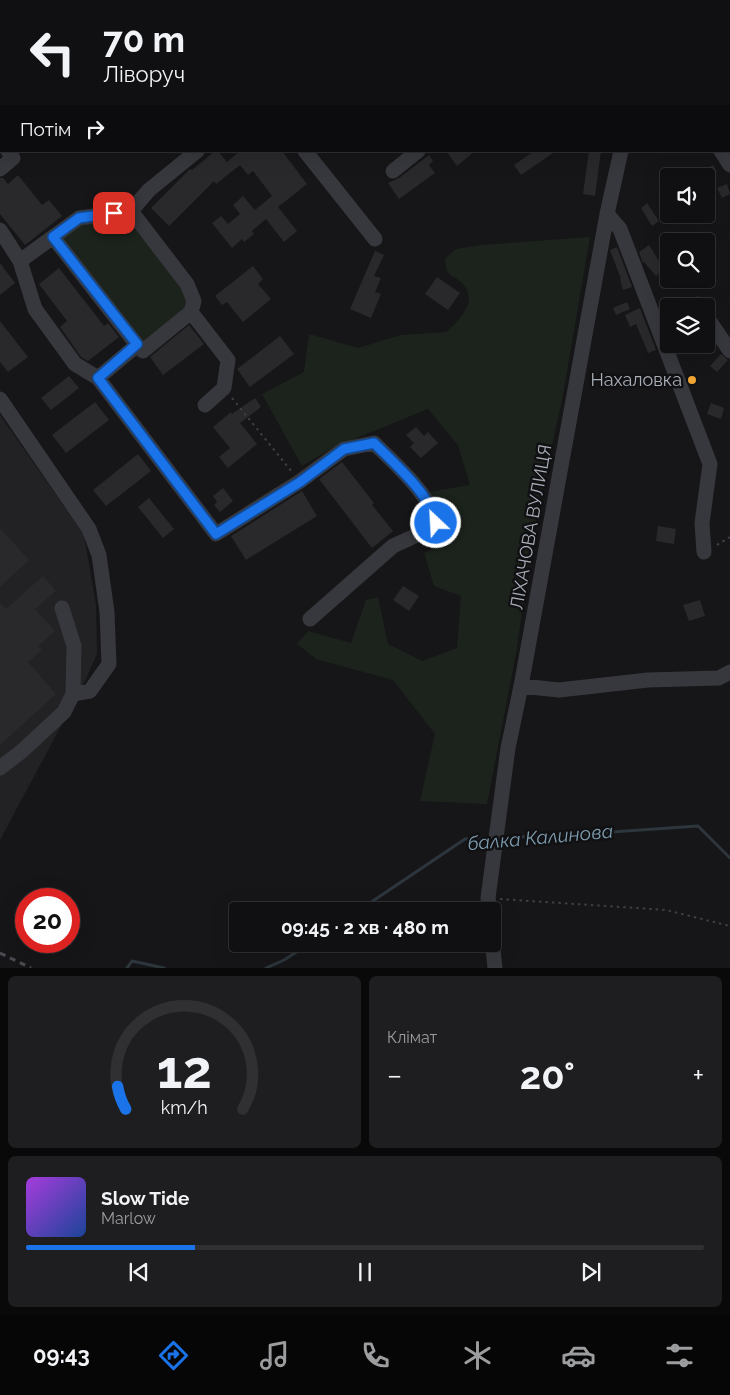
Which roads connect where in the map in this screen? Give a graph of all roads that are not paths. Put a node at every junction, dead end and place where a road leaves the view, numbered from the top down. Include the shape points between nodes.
1 (9, 152) edge
2 (196, 152) edge
3 (306, 152) edge
4 (417, 152) edge
5 (621, 152) edge
6 (722, 152) edge
7 (730, 165) edge
8 (0, 169) edge
9 (393, 171) dead end
10 (131, 210) junction
11 (607, 214) junction
12 (0, 230) edge
13 (53, 237) junction
14 (375, 239) dead end
15 (20, 260) junction
16 (191, 312) junction
17 (660, 318) edge
18 (715, 329) edge
19 (137, 344) junction
20 (730, 351) edge
21 (673, 353) edge
22 (98, 378) junction
23 (0, 399) edge
24 (205, 405) dead end
25 (704, 552) dead end
26 (62, 608) dead end
27 (310, 619) dead end
28 (730, 672) edge
29 (521, 686) junction
30 (73, 694) junction
31 (0, 768) edge
32 (489, 902) edge
33 (494, 952) edge
34 (496, 968) edge

1 - 8 street via 13,158
2 - 10 street via 149,190
3 - 14 street
4 - 9 street
5 - 11 street, ЛІХАЧОВА ВУЛИЦЯ
6 - 7 street
10 - 13 street via 79,218
10 - 16 street via 187,284 194,300
11 - 17 street via 620,229
11 - 29 street, ЛІХАЧОВА ВУЛИЦЯ
12 - 15 street
13 - 15 street
13 - 19 street
15 - 22 street via 35,309 75,364
16 - 19 street via 143,351
16 - 24 street via 228,360 224,388
18 - 20 street
19 - 22 street
21 - 25 street via 710,464 702,523
22 - 27 street via 216,534 300,482 344,449 374,443 407,475 434,513 436,523 393,546
23 - 30 street via 88,529 99,555 107,612 109,664 90,691
26 - 30 street via 74,646
28 - 29 street via 719,678 648,680 559,690
29 - 32 street, ЛІХАЧОВА ВУЛИЦЯ via 508,748
30 - 31 street via 64,712
33 - 34 street

